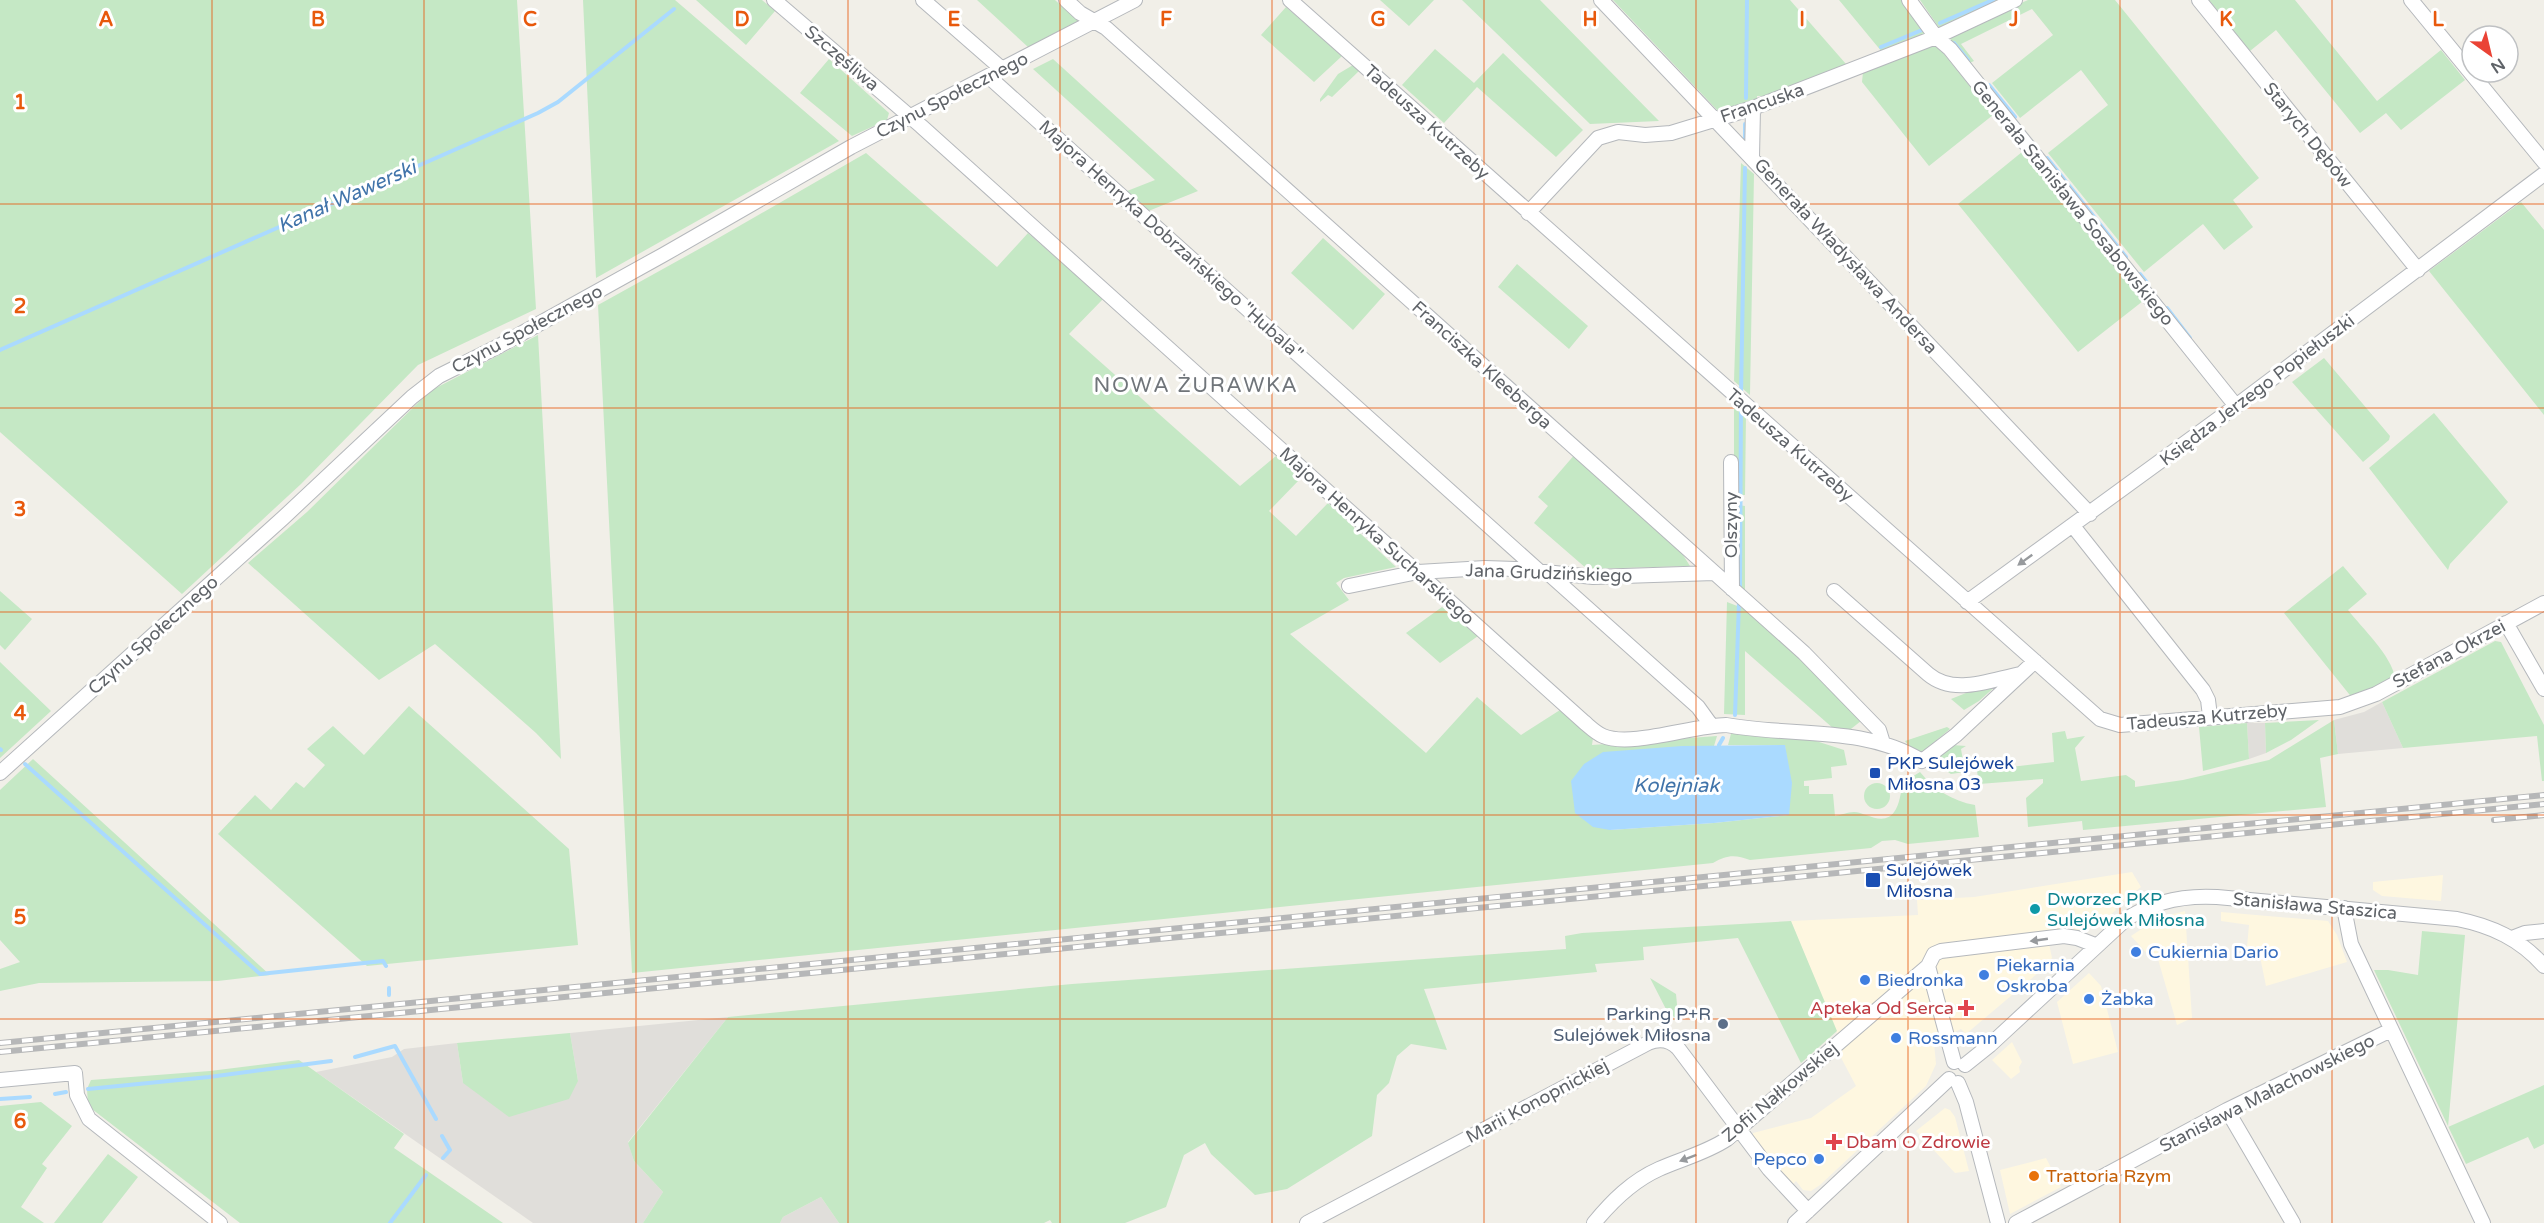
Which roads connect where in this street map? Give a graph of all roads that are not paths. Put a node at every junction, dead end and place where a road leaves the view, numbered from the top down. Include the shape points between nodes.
1 (774, 0) edge
2 (923, 0) edge
3 (1066, 0) edge
4 (1135, 0) edge
5 (1290, 0) edge
6 (1601, 0) edge
7 (1909, 0) edge
8 (2015, 0) edge
9 (2199, 0) edge
10 (2411, 0) edge
11 (1093, 21) junction
12 (1936, 37) junction
13 (1002, 69) junction
14 (989, 77) junction
15 (1753, 108) junction
16 (910, 116) junction
17 (1714, 119) junction
18 (1752, 157) junction
19 (2544, 162) edge
20 (2544, 174) edge
21 (1528, 213) junction
22 (2418, 270) junction
23 (2236, 406) junction
24 (1731, 462) dead end
25 (2090, 514) junction
26 (2073, 526) junction
27 (1418, 572) junction
28 (1544, 573) junction
29 (1714, 573) junction
30 (1349, 586) dead end
31 (1732, 589) junction
32 (1834, 591) dead end
33 (1967, 602) junction
34 (2544, 603) edge
35 (2506, 623) junction
36 (2035, 661) junction
37 (2020, 674) junction
38 (2544, 689) edge
39 (2354, 704) joint
40 (2210, 716) junction
41 (1711, 725) junction
42 (1883, 743) junction
43 (0, 773) edge
44 (2344, 908) junction
45 (2544, 931) edge
46 (2512, 938) junction
47 (2095, 945) junction
48 (2544, 964) edge
49 (1928, 966) junction
50 (2391, 1030) junction
51 (1959, 1063) junction
52 (0, 1080) edge
53 (1953, 1081) junction
54 (2227, 1110) junction
55 (1739, 1129) junction
56 (1808, 1211) junction
57 (2288, 1221) edge
58 (220, 1223) edge
59 (1307, 1223) edge
60 (1594, 1223) edge
61 (1795, 1223) edge
62 (1998, 1223) edge
63 (2016, 1223) edge
64 (2482, 1223) edge

1 - 16 street, Szczęśliwa
2 - 13 street
3 - 11 street, Franciszka Kleeberga
4 - 11 street, Czynu Społecznego
5 - 21 street, Tadeusza Kutrzeby
6 - 17 street, Generała Władysława Andersa
7 - 12 street, Generała Stanisława Sosabowskiego
8 - 12 street, Francuska
9 - 22 street, Starych Dębów
10 - 19 street
11 - 13 street, Czynu Społecznego
11 - 29 street, Franciszka Kleeberga via 1106,28
12 - 15 street, Francuska
12 - 23 street, Generała Stanisława Sosabowskiego via 1950,49
13 - 14 street, Czynu Społecznego
14 - 16 street, Czynu Społecznego
14 - 28 street, Majora Henryka Dobrzańskiego "Hubala"
15 - 17 street, Francuska
15 - 18 street
16 - 27 street, Majora Henryka Sucharskiego
16 - 43 street, Czynu Społecznego via 440,376 412,397
17 - 18 street, Generała Władysława Andersa
17 - 21 street, Francuska via 1671,133 1618,132 1598,138
18 - 25 street, Generała Władysława Andersa
20 - 22 street, Księdza Jerzego Popiełuszki
21 - 33 street, Tadeusza Kutrzeby
22 - 23 street, Księdza Jerzego Popiełuszki
23 - 25 street, Księdza Jerzego Popiełuszki
24 - 31 street, Olszyny
25 - 26 street, Księdza Jerzego Popiełuszki
26 -> 33 street, Księdza Jerzego Popiełuszki
26 - 40 street via 2203,690
27 - 28 street, Jana Grudzińskiego via 1485,568
27 - 30 street, Jana Grudzińskiego
27 - 41 street, Majora Henryka Sucharskiego via 1605,737 1640,738
28 - 29 street, Jana Grudzińskiego via 1593,577
28 - 41 street, Majora Henryka Dobrzańskiego "Hubala" via 1698,707
29 - 31 street, Franciszka Kleeberga
31 - 42 street, Franciszka Kleeberga via 1830,679 1879,730
32 - 37 street via 1943,684 1959,686
33 - 36 street, Tadeusza Kutrzeby
34 - 35 street, Stefana Okrzei
35 - 38 street
35 - 39 street, Stefana Okrzei
36 - 37 street
36 - 40 street, Tadeusza Kutrzeby via 2106,722 2120,725
37 - 42 street, Majora Henryka Sucharskiego via 1956,735 1922,761
39 - 40 street, Tadeusza Kutrzeby
41 - 42 street, Majora Henryka Sucharskiego
44 - 46 street, Stanisława Staszica via 2457,919 2484,925
44 - 47 street, Stanisława Staszica via 2183,897 2133,915
44 - 50 street via 2351,944
45 - 46 street
46 - 48 street, Stanisława Staszica
47 -> 49 street, Zofii Nałkowskiej via 2064,936 1941,951 1931,956
47 - 51 street, Stanisława Staszica via 1990,1045
49 - 51 street
49 - 55 street, Zofii Nałkowskiej
50 - 54 street, Stanisława Małachowskiego
50 - 64 street
51 - 53 street via 1967,1074 1964,1080
52 - 58 street via 75,1073 77,1095 89,1119
53 - 56 street
53 - 62 street via 1966,1102
54 - 57 street
54 - 63 street, Stanisława Małachowskiego
55 - 56 street, Marii Konopnickiej
55 - 59 street, Marii Konopnickiej via 1678,1047 1667,1040 1657,1040
55 -> 60 street, Zofii Nałkowskiej via 1715,1147 1637,1182
56 - 61 street

